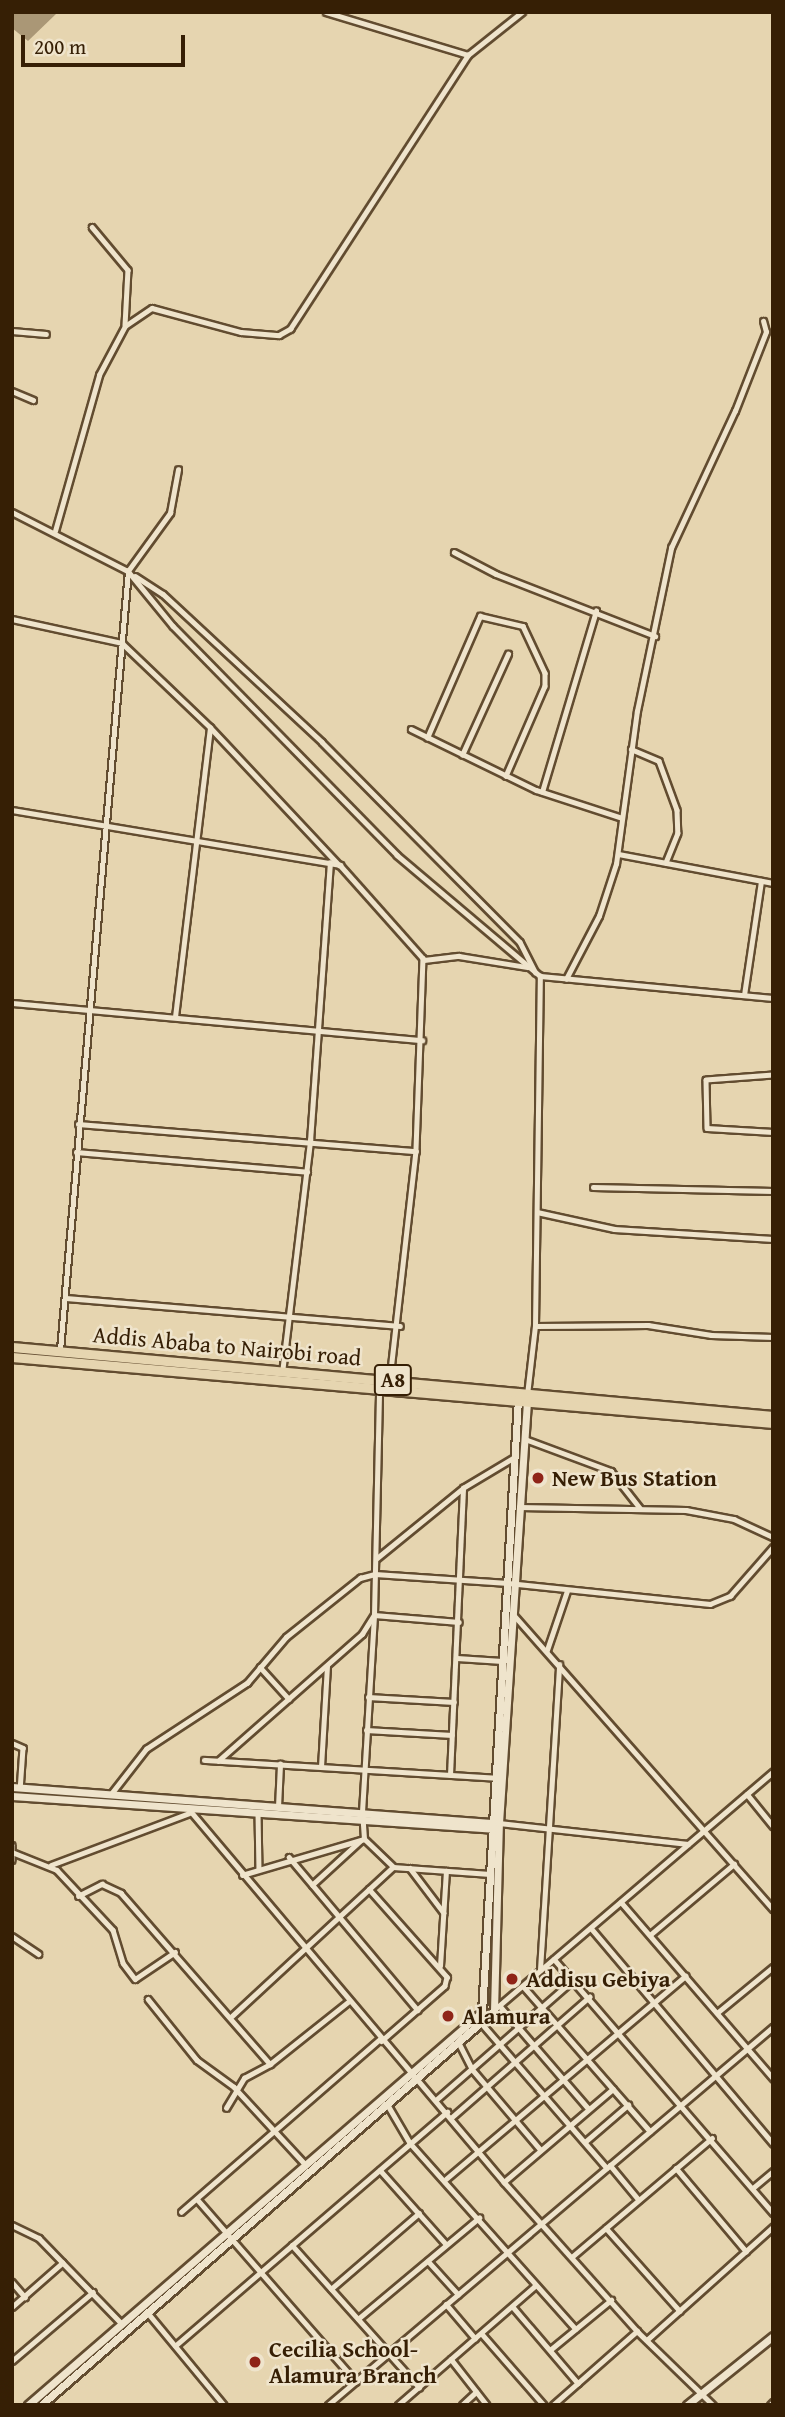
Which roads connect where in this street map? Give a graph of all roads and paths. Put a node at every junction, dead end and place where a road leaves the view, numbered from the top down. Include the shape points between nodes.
1 (326, 12) edge
2 (522, 12) edge
3 (467, 55) junction
4 (92, 227) dead end
5 (763, 321) dead end
6 (125, 326) junction
7 (12, 331) edge
8 (46, 334) dead end
9 (12, 391) edge
10 (33, 400) dead end
11 (178, 470) dead end
12 (12, 512) edge
13 (55, 531) junction
14 (454, 552) dead end
15 (130, 573) junction
16 (596, 611) junction
17 (12, 619) edge
18 (655, 636) junction
19 (122, 643) junction
20 (509, 654) dead end
21 (211, 727) junction
22 (411, 729) dead end
23 (427, 738) junction
24 (631, 749) junction
25 (462, 755) junction
26 (506, 776) junction
27 (542, 792) junction
28 (12, 810) edge
29 (622, 818) junction
30 (104, 824) junction
31 (196, 840) junction
32 (618, 855) junction
33 (330, 863) junction
34 (666, 863) junction
35 (340, 865) junction
36 (761, 881) junction
37 (773, 883) edge
38 (424, 960) junction
39 (528, 967) junction
40 (538, 974) junction
41 (566, 979) junction
42 (744, 995) junction
43 (773, 998) edge
44 (12, 1003) edge
45 (90, 1009) junction
46 (175, 1017) junction
47 (318, 1029) junction
48 (422, 1040) junction
49 (773, 1075) edge
50 (78, 1124) junction
51 (773, 1132) edge
52 (310, 1141) junction
53 (416, 1151) junction
54 (76, 1152) junction
55 (307, 1172) junction
56 (593, 1187) dead end
57 (773, 1191) edge
58 (537, 1212) junction
59 (773, 1239) edge
60 (66, 1298) junction
61 (289, 1315) junction
62 (400, 1326) junction
63 (535, 1326) junction
64 (773, 1337) edge
65 (12, 1347) edge
66 (60, 1351) junction
67 (12, 1357) edge
68 (59, 1362) junction
69 (281, 1376) junction
70 (390, 1380) junction
71 (527, 1381) junction
72 (379, 1388) junction
73 (522, 1398) junction
74 (773, 1416) edge
75 (773, 1423) edge
76 (525, 1439) junction
77 (514, 1457) junction
78 (463, 1488) junction
79 (511, 1506) junction
80 (520, 1507) junction
81 (641, 1509) junction
82 (773, 1537) edge
83 (773, 1547) edge
84 (376, 1558) junction
85 (375, 1574) junction
86 (462, 1580) junction
87 (512, 1583) junction
88 (567, 1591) junction
89 (513, 1614) junction
90 (374, 1615) junction
91 (460, 1622) junction
92 (547, 1651) junction
93 (457, 1658) junction
94 (507, 1661) junction
95 (327, 1665) junction
96 (559, 1665) junction
97 (260, 1667) junction
98 (368, 1696) junction
99 (289, 1699) junction
100 (454, 1702) junction
101 (366, 1730) junction
102 (452, 1735) junction
103 (12, 1743) edge
104 (204, 1760) dead end
105 (218, 1761) junction
106 (280, 1764) junction
107 (321, 1767) junction
108 (363, 1769) junction
109 (773, 1772) edge
110 (450, 1775) junction
111 (499, 1779) junction
112 (16, 1787) edge
113 (111, 1794) junction
114 (747, 1794) junction
115 (12, 1796) edge
116 (278, 1806) junction
117 (188, 1810) junction
118 (362, 1812) junction
119 (258, 1813) junction
120 (278, 1815) junction
121 (362, 1821) junction
122 (496, 1826) junction
123 (773, 1826) edge
124 (705, 1829) junction
125 (545, 1831) junction
126 (363, 1839) junction
127 (689, 1844) junction
128 (12, 1845) edge
129 (13, 1852) edge
130 (289, 1857) junction
131 (12, 1860) edge
132 (734, 1864) junction
133 (50, 1866) junction
134 (393, 1867) junction
135 (410, 1868) junction
136 (258, 1869) junction
137 (446, 1871) junction
138 (490, 1874) junction
139 (242, 1875) junction
140 (312, 1885) junction
141 (369, 1889) junction
142 (78, 1896) junction
143 (773, 1899) edge
144 (621, 1902) junction
145 (768, 1903) junction
146 (773, 1909) edge
147 (445, 1914) junction
148 (340, 1916) junction
149 (591, 1928) junction
150 (650, 1935) junction
151 (12, 1936) edge
152 (303, 1948) junction
153 (175, 1952) junction
154 (39, 1954) dead end
155 (554, 1959) junction
156 (440, 1967) junction
157 (773, 1967) edge
158 (540, 1971) junction
159 (685, 1976) junction
160 (573, 1980) junction
161 (523, 1986) junction
162 (589, 1997) junction
163 (148, 1999) dead end
164 (348, 2002) junction
165 (653, 2003) junction
166 (497, 2008) junction
167 (542, 2008) junction
168 (418, 2010) junction
169 (717, 2013) junction
170 (232, 2016) junction
171 (483, 2025) junction
172 (557, 2025) junction
173 (773, 2027) edge
174 (519, 2028) junction
175 (619, 2031) junction
176 (381, 2040) junction
177 (501, 2044) junction
178 (534, 2044) junction
179 (460, 2045) junction
180 (747, 2049) junction
181 (586, 2058) junction
182 (515, 2061) junction
183 (270, 2064) junction
184 (472, 2069) junction
185 (411, 2074) junction
186 (715, 2076) junction
187 (562, 2078) junction
188 (773, 2078) edge
189 (418, 2081) junction
190 (486, 2086) junction
191 (234, 2087) junction
192 (613, 2089) junction
193 (543, 2093) junction
194 (436, 2100) junction
195 (683, 2104) junction
196 (628, 2105) junction
197 (389, 2107) junction
198 (226, 2108) dead end
199 (589, 2109) junction
200 (447, 2112) junction
201 (451, 2118) junction
202 (514, 2119) junction
203 (570, 2125) junction
204 (274, 2130) junction
205 (650, 2131) junction
206 (712, 2138) junction
207 (585, 2142) junction
208 (410, 2143) junction
209 (773, 2143) edge
210 (541, 2150) junction
211 (478, 2151) junction
212 (306, 2165) junction
213 (608, 2166) junction
214 (676, 2168) junction
215 (380, 2170) junction
216 (773, 2171) edge
217 (446, 2179) junction
218 (504, 2182) junction
219 (753, 2188) junction
220 (197, 2199) junction
221 (639, 2200) junction
222 (181, 2212) dead end
223 (419, 2213) junction
224 (773, 2213) edge
225 (479, 2218) junction
226 (540, 2223) junction
227 (12, 2225) edge
228 (773, 2227) edge
229 (606, 2228) junction
230 (231, 2236) junction
231 (446, 2244) junction
232 (292, 2245) junction
233 (746, 2251) junction
234 (508, 2252) junction
235 (573, 2256) junction
236 (428, 2261) junction
237 (62, 2263) junction
238 (263, 2270) junction
239 (12, 2282) edge
240 (535, 2286) junction
241 (331, 2289) junction
242 (93, 2292) junction
243 (458, 2294) junction
244 (25, 2297) junction
245 (611, 2300) junction
246 (446, 2304) junction
247 (12, 2307) edge
248 (513, 2307) junction
249 (680, 2311) junction
250 (148, 2314) junction
251 (358, 2319) junction
252 (121, 2323) junction
253 (576, 2329) junction
254 (127, 2330) junction
255 (637, 2331) junction
256 (482, 2334) junction
257 (773, 2336) edge
258 (475, 2338) junction
259 (648, 2339) junction
260 (175, 2346) junction
261 (550, 2350) junction
262 (388, 2353) junction
263 (452, 2359) junction
264 (12, 2361) edge
265 (356, 2381) junction
266 (579, 2383) junction
267 (419, 2386) junction
268 (476, 2392) junction
269 (701, 2392) junction
270 (28, 2405) edge
271 (41, 2405) edge
272 (224, 2405) edge
273 (327, 2405) edge
274 (398, 2405) edge
275 (462, 2405) edge
276 (487, 2405) edge
277 (544, 2405) edge
278 (553, 2405) edge
279 (687, 2405) edge
280 (713, 2405) edge

1 - 3 street
2 - 3 street
3 - 6 street via 289,329 279,335 241,332 152,308
4 - 6 street via 128,270
5 - 18 street via 766,332 735,411 671,548
6 - 13 street via 99,375
7 - 8 street
9 - 10 street
11 - 15 street via 170,513
12 - 13 street
13 - 15 street
14 - 16 street via 496,574
15 - 19 street
15 - 39 street via 173,626 397,855
15 - 40 street via 163,594 322,742 520,942
16 - 18 street
16 - 27 street
17 - 19 street
18 - 24 street
19 - 21 street
19 - 30 street
20 - 25 street
21 - 31 street
21 - 35 street
22 - 23 street
23 - 25 street
23 - 26 street via 480,616 523,626 545,673 545,686
24 - 29 street
24 - 34 street via 659,761 677,810 678,833
25 - 26 street
26 - 27 street
27 - 29 street
28 - 30 street
29 - 32 street
30 - 31 street
30 - 45 street
31 - 33 street
31 - 46 street
32 - 34 street
32 - 41 street via 599,916
33 - 35 street
33 - 47 street
34 - 36 street
35 - 38 street
36 - 37 street
36 - 42 street
38 - 39 street via 459,956
38 - 48 street
39 - 40 street
40 - 41 street
40 - 58 street
41 - 42 street
42 - 43 street
44 - 45 street
45 - 46 street
45 - 50 street
46 - 47 street
47 - 48 street
47 - 52 street
48 - 53 street
49 - 51 street via 706,1080 707,1128
50 - 52 street
50 - 54 street
52 - 53 street
52 - 55 street
53 - 62 street
54 - 55 street
54 - 60 street
55 - 61 street
56 - 57 street
58 - 59 street via 614,1229
58 - 63 street
60 - 61 street
60 - 66 street
61 - 62 street
61 - 69 street
62 - 70 street
63 - 64 street via 648,1325 711,1335
63 - 71 street
65 - 66 highway, Addis Ababa to Nairobi road / A8
66 - 68 street
66 - 69 highway, Addis Ababa to Nairobi road / A8
67 - 68 highway, Addis Ababa to Nairobi road / A8
68 - 69 highway, Addis Ababa to Nairobi road / A8
69 - 70 highway, Addis Ababa to Nairobi road / A8
69 - 72 highway, Addis Ababa to Nairobi road / A8
70 - 72 street
70 - 73 highway, Addis Ababa to Nairobi road / A8
71 - 73 street
71 - 73 street
72 - 73 highway, Addis Ababa to Nairobi road / A8
72 - 84 street
73 - 74 highway, Addis Ababa to Nairobi road / A8
73 - 75 highway, Addis Ababa to Nairobi road / A8
73 - 76 main road
73 - 77 main road
76 - 80 main road
76 - 81 street via 611,1471
77 - 78 street
77 - 79 main road
78 - 84 street
78 - 86 street
79 - 80 street
79 - 87 main road
80 - 81 street
80 - 87 main road
81 - 82 street via 725,1516
83 - 88 street via 722,1602 638,1600
84 - 85 street
85 - 86 street
85 - 90 street
85 - 97 street via 347,1585 286,1637
86 - 87 street
86 - 91 street
87 - 88 street
87 - 89 main road
87 - 94 main road
88 - 92 street
89 - 92 street
89 - 94 main road
90 - 91 street
90 - 95 street via 362,1634
90 - 98 street
91 - 93 street
92 - 96 street
93 - 94 street
93 - 100 street
94 - 111 main road
95 - 99 street
95 - 107 street
96 - 124 street
96 - 125 street
97 - 99 street
97 - 113 street via 247,1683 146,1749
98 - 100 street
98 - 101 street
99 - 105 street
100 - 102 street
101 - 102 street
101 - 108 street
102 - 110 street
103 - 112 street via 23,1748
104 - 105 street
105 - 106 street
106 - 107 street
106 - 116 street
107 - 108 street
108 - 110 street
108 - 118 street
109 - 114 street
110 - 111 street
111 - 122 main road
112 - 113 main road
113 - 116 main road
114 - 123 street
114 - 124 street
115 - 117 main road
116 - 118 main road
116 - 120 street
117 - 119 main road
117 - 133 street
117 - 139 street
118 - 121 street
118 - 122 main road
119 - 120 main road
119 - 136 street
120 - 121 main road
121 - 122 main road
121 - 126 street
122 - 125 street
122 - 138 main road
122 - 166 main road
124 - 127 street
124 - 132 street
125 - 127 street
125 - 158 street
126 - 130 street
126 - 134 street
126 - 140 street
127 - 144 street
128 - 129 street
129 - 131 street
129 - 133 street
130 - 136 street
130 - 140 street
132 - 145 street
132 - 150 street
133 - 142 street
134 - 135 street
134 - 141 street
135 - 137 street
135 - 147 street
136 - 139 street
137 - 138 street
137 - 147 street
138 - 185 main road via 485,2005 476,2019
139 - 152 street
140 - 148 street
141 - 148 street
141 - 156 street
142 - 153 street via 90,1887 113,1888
142 - 153 street via 113,1930 123,1963 135,1979
143 - 145 street
144 - 149 street
144 - 150 street
145 - 146 street
147 - 156 street
148 - 152 street
148 - 168 street
149 - 155 street
149 - 165 street
150 - 159 street
151 - 154 street
152 - 164 street
152 - 170 street
153 - 170 street
155 - 158 street
155 - 160 street
156 - 168 street via 445,1986
157 - 169 street
158 - 161 street
159 - 165 street
159 - 169 street
160 - 162 street
160 - 167 street
161 - 166 street
161 - 167 street
162 - 172 street
162 - 175 street
163 - 191 street via 197,2060
164 - 176 street
164 - 183 street
165 - 175 street
165 - 186 street
166 - 171 main road
166 - 174 street
167 - 172 street
167 - 174 street
168 - 176 street
169 - 180 street
170 - 183 street
171 - 177 street
171 - 179 main road
172 - 178 street
172 - 181 street
173 - 180 street
174 - 177 street
174 - 178 street
175 - 181 street
175 - 195 street
176 - 185 street
176 - 204 street
177 - 182 street
177 - 184 street
178 - 182 street
178 - 187 street
179 - 184 street
179 - 189 main road
180 - 186 street
180 - 188 street
181 - 187 street
181 - 192 street
182 - 190 street
182 - 193 street
183 - 191 street
184 - 190 street
184 - 194 street
185 - 189 street
185 - 212 main road
186 - 195 street
186 - 209 street
187 - 193 street
187 - 199 street
189 - 194 street
189 - 197 main road
190 - 201 street
190 - 202 street
191 - 198 street
191 - 204 street
192 - 196 street
192 - 199 street
193 - 202 street
193 - 203 street
194 - 200 street
195 - 205 street
195 - 206 street
196 - 205 street
196 - 207 street
197 - 208 street
197 - 230 main road
199 - 203 street
200 - 201 street
200 - 208 street
201 - 211 street
202 - 210 street
202 - 211 street
203 - 207 street
203 - 210 street
204 - 212 street
204 - 220 street
205 - 213 street
206 - 214 street
206 - 219 street
207 - 213 street
208 - 215 street
208 - 217 street
210 - 218 street
211 - 217 street
211 - 218 street
212 - 230 main road
213 - 221 street
213 - 226 street
214 - 221 street
214 - 233 street
215 - 223 street
215 - 232 street
216 - 219 street
217 - 225 street
218 - 226 street
219 - 224 street
220 - 222 street
220 - 230 street
221 - 229 street
223 - 231 street
223 - 241 street
225 - 231 street
225 - 234 street
226 - 234 street
226 - 235 street
227 - 237 street via 39,2238
228 - 233 street
229 - 235 street
229 - 249 street
230 - 238 street
230 - 250 main road
230 - 252 main road
231 - 236 street
232 - 238 street
232 - 241 street
233 - 249 street
234 - 240 street
234 - 243 street
235 - 245 street
236 - 243 street
236 - 251 street
237 - 242 street
237 - 244 street
238 - 260 street
238 - 265 street
239 - 244 street
240 - 248 street
240 - 253 street
241 - 251 street
242 - 252 street
242 - 264 street
243 - 246 street
244 - 247 street
245 - 253 street
245 - 255 street
246 - 258 street
246 - 262 street
248 - 256 street
248 - 261 street
249 - 259 street
250 - 254 main road
250 - 260 street
251 - 262 street
252 - 254 street
252 - 270 main road
253 - 261 street
254 - 271 main road
255 - 259 street
255 - 266 street
256 - 258 street
256 - 277 street
257 - 269 main road
258 - 263 street
259 - 269 street
260 - 272 street
261 - 266 street
262 - 265 street
262 - 267 street
263 - 267 street
263 - 268 street
265 - 273 street
266 - 278 street
267 - 274 street
268 - 275 street
268 - 276 street
269 - 279 main road
269 - 280 street

